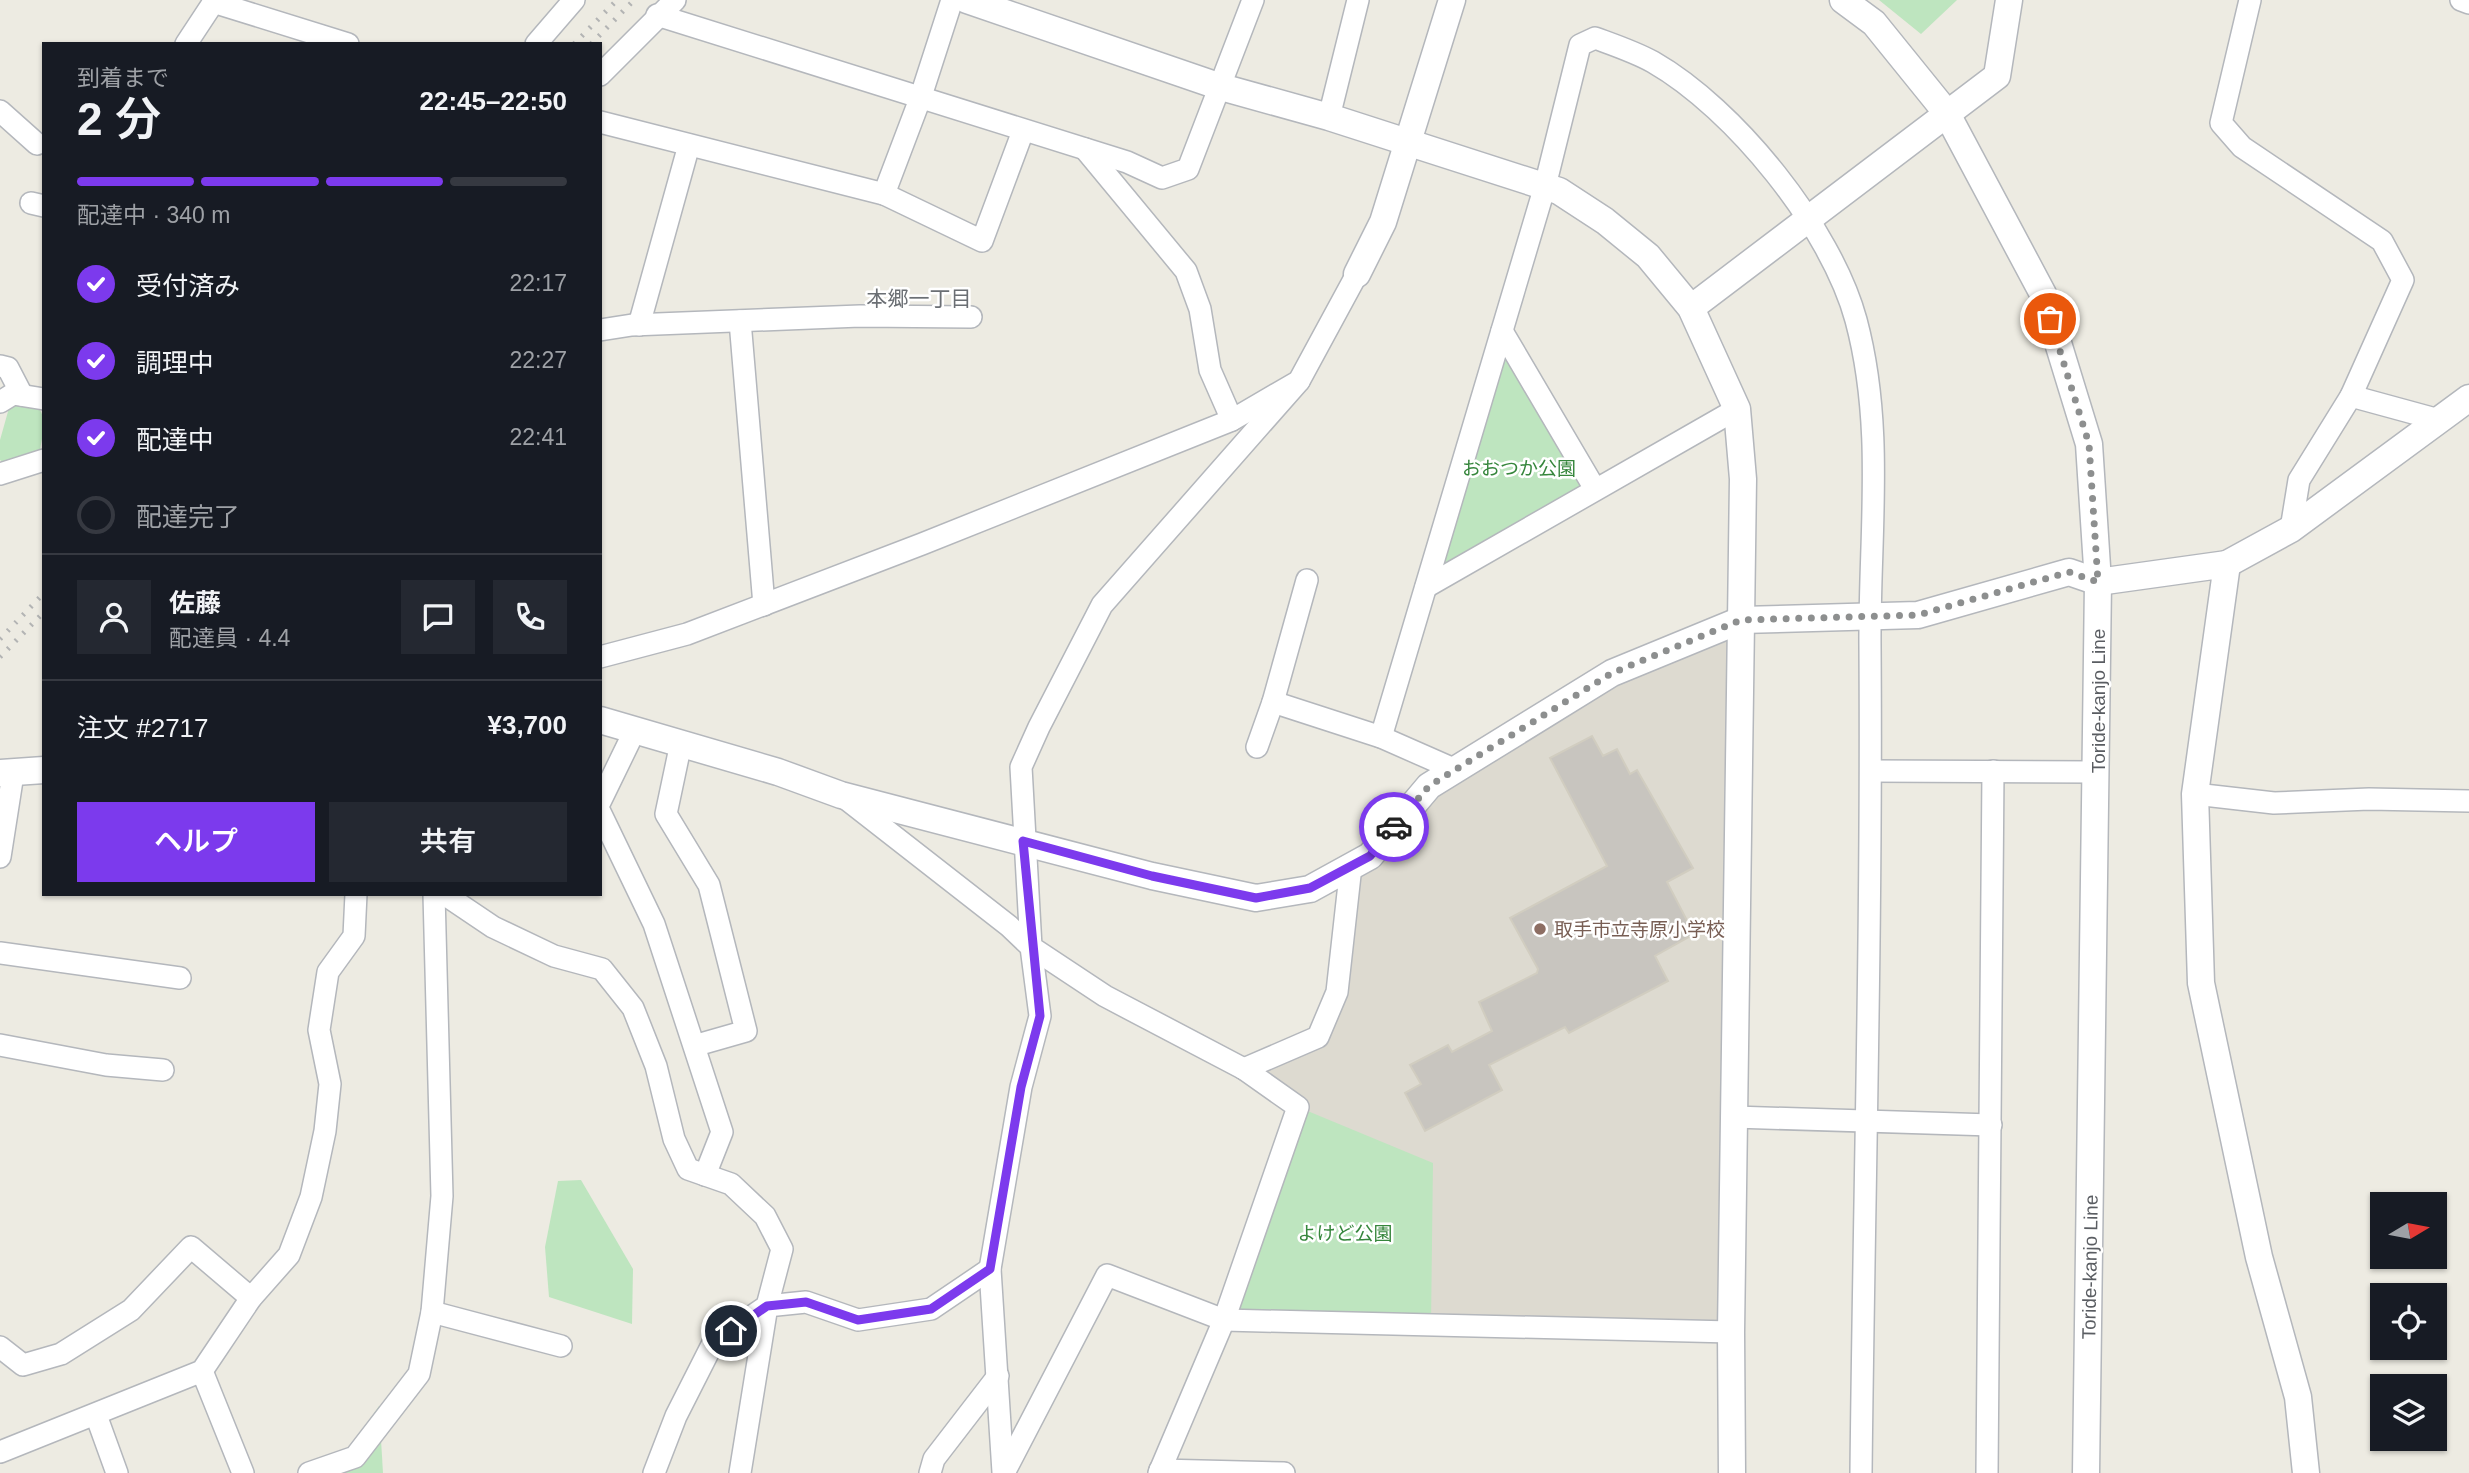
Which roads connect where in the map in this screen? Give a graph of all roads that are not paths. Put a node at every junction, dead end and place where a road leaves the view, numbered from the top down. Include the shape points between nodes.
1 (574, 0) edge
2 (675, 0) edge
3 (952, 0) edge
4 (967, 0) edge
5 (1253, 0) edge
6 (1358, 0) edge
7 (1452, 0) edge
8 (1843, 0) edge
9 (2009, 0) edge
10 (2250, 0) edge
11 (2460, 0) edge
12 (214, 1) edge
13 (2469, 3) edge
14 (657, 15) junction
15 (187, 42) edge
16 (342, 42) edge
17 (538, 42) edge
18 (602, 73) edge
19 (1221, 87) junction
20 (920, 99) junction
21 (0, 111) edge
22 (1946, 112) junction
23 (1329, 117) junction
24 (602, 123) edge
25 (1023, 131) junction
26 (1410, 143) junction
27 (37, 144) dead end
28 (689, 145) junction
29 (1085, 149) junction
30 (1545, 186) junction
31 (884, 194) junction
32 (1808, 220) junction
33 (1357, 274) joint
34 (1691, 308) junction
35 (971, 317) dead end
36 (740, 321) junction
37 (639, 325) junction
38 (602, 330) edge
39 (1502, 331) junction
40 (0, 366) edge
41 (1299, 381) junction
42 (22, 396) junction
43 (2351, 396) junction
44 (2469, 398) edge
45 (42, 399) edge
46 (0, 402) edge
47 (1737, 410) junction
48 (1232, 420) junction
49 (2439, 420) junction
50 (42, 461) edge
51 (0, 474) edge
52 (1595, 489) junction
53 (2291, 529) junction
54 (2227, 564) junction
55 (1307, 580) dead end
56 (2098, 582) junction
57 (1426, 587) junction
58 (764, 605) junction
59 (1869, 614) junction
60 (1741, 620) junction
61 (602, 656) edge
62 (1273, 702) junction
63 (602, 721) edge
64 (635, 730) junction
65 (1381, 737) junction
66 (681, 743) junction
67 (1257, 747) dead end
68 (42, 770) edge
69 (1456, 770) junction
70 (1871, 771) junction
71 (1995, 772) junction
72 (2097, 772) junction
73 (6, 774) edge
74 (2194, 794) junction
75 (841, 795) junction
76 (602, 798) edge
77 (2469, 801) edge
78 (602, 816) edge
79 (1023, 841) junction
80 (0, 857) edge
81 (1351, 866) junction
82 (356, 896) edge
83 (434, 896) edge
84 (447, 896) edge
85 (1031, 947) junction
86 (0, 953) edge
87 (180, 978) dead end
88 (0, 1045) edge
89 (696, 1045) junction
90 (1244, 1069) junction
91 (163, 1070) dead end
92 (1734, 1117) junction
93 (1864, 1123) junction
94 (1991, 1125) junction
95 (705, 1175) junction
96 (990, 1269) junction
97 (251, 1298) junction
98 (767, 1306) junction
99 (432, 1312) junction
100 (1224, 1320) junction
101 (1731, 1332) junction
102 (561, 1346) dead end
103 (0, 1347) edge
104 (202, 1371) junction
105 (998, 1376) junction
106 (96, 1415) junction
107 (0, 1452) edge
108 (1159, 1471) edge
109 (315, 1472) edge
110 (117, 1473) edge
111 (243, 1473) edge
112 (654, 1473) edge
113 (740, 1473) edge
114 (930, 1473) edge
115 (1003, 1473) edge
116 (1284, 1473) edge
117 (1732, 1473) edge
118 (1861, 1473) edge
119 (1987, 1473) edge
120 (2086, 1473) edge
121 (2306, 1473) edge

1 - 17 street
2 - 14 street
3 - 20 street
4 - 19 street
5 - 19 street
6 - 23 street
7 - 26 street
8 - 22 street, Toride-kanjo Line via 1874,23
9 - 22 street via 1997,76
10 - 43 street via 2221,123 2242,147 2382,241 2403,280
11 - 13 street
12 - 15 street
12 - 16 street
14 - 18 street
14 - 20 street
19 - 23 street
19 - 29 street via 1188,169 1161,178
20 - 25 street
20 - 31 street
21 - 27 street
22 - 32 street
22 - 56 street, Toride-kanjo Line via 2043,294 2089,444
23 - 26 street
24 - 28 street
25 - 29 street
25 - 31 street via 982,241
26 - 30 street
26 - 33 street via 1383,222
28 - 31 street
28 - 37 street
29 - 48 street via 1186,271 1200,309 1210,370
30 - 32 street via 1580,45 1595,38 1651,61 1710,102 1774,171
30 - 34 street via 1605,221 1648,256
30 - 39 street
32 - 34 street
32 - 59 street via 1833,262 1856,318 1873,408 1875,519
33 - 41 street
34 - 47 street
35 - 36 street
36 - 37 street
36 - 58 street
37 - 38 street
39 - 52 street
39 - 57 street
40 - 42 street via 8,368
41 - 48 street
41 - 79 street via 1102,605 1021,767
42 - 45 street
42 - 46 street via 13,394
43 - 49 street
43 - 53 street via 2299,480
44 - 49 street
47 - 52 street
47 - 60 street via 1744,479
48 - 58 street
49 - 53 street
50 - 51 street
52 - 57 street
53 - 54 street
54 - 56 street
54 - 74 street
55 - 62 street
56 - 59 street via 2069,572 1918,615
56 - 72 street, Toride-kanjo Line
57 - 65 street
58 - 61 street via 687,634
59 - 60 street
59 - 70 street
60 - 69 street via 1612,673
60 - 92 street
62 - 65 street
62 - 67 street
63 - 64 street
64 - 66 street
64 - 76 street
65 - 69 street
66 - 75 street
66 - 89 street via 666,814 709,885 746,1031
68 - 73 street
69 - 81 street via 1429,786 1370,856
70 - 71 street
70 - 93 street
71 - 72 street
71 - 94 street
72 - 120 street, Toride-kanjo Line
73 - 80 street
74 - 77 street via 2274,803
74 - 121 street via 2201,983 2259,1257 2298,1397
75 - 79 street
75 - 85 street
78 - 89 street via 654,924
79 - 81 street via 1256,898 1310,888
79 - 85 street
81 - 90 street via 1336,992 1318,1037
82 - 97 street via 355,936 328,972 319,1030 330,1084 311,1197 289,1255
83 - 99 street via 442,1196
84 - 95 street via 517,939 554,956 602,969 633,1008 656,1066 674,1139 688,1169
85 - 90 street via 1105,996
85 - 96 street via 1040,1016 1021,1087
86 - 87 street
88 - 91 street via 106,1065
89 - 95 street via 722,1132
90 - 100 street via 1298,1107
92 - 93 street
92 - 101 street
93 - 94 street
93 - 118 street
94 - 119 street
95 - 98 street via 731,1184 765,1216 782,1250
96 - 98 street via 931,1309 858,1320 806,1302
96 - 105 street
97 - 103 street via 191,1247 131,1310 61,1354 23,1365
97 - 104 street
98 - 112 street via 713,1343 676,1416
98 - 113 street
99 - 102 street
99 - 109 street via 419,1374 355,1457
100 - 101 street
100 - 108 street
100 - 115 street via 1107,1275
101 - 117 street
104 - 106 street
104 - 111 street
105 - 114 street via 934,1459
105 - 115 street
106 - 107 street
106 - 110 street
108 - 116 street

